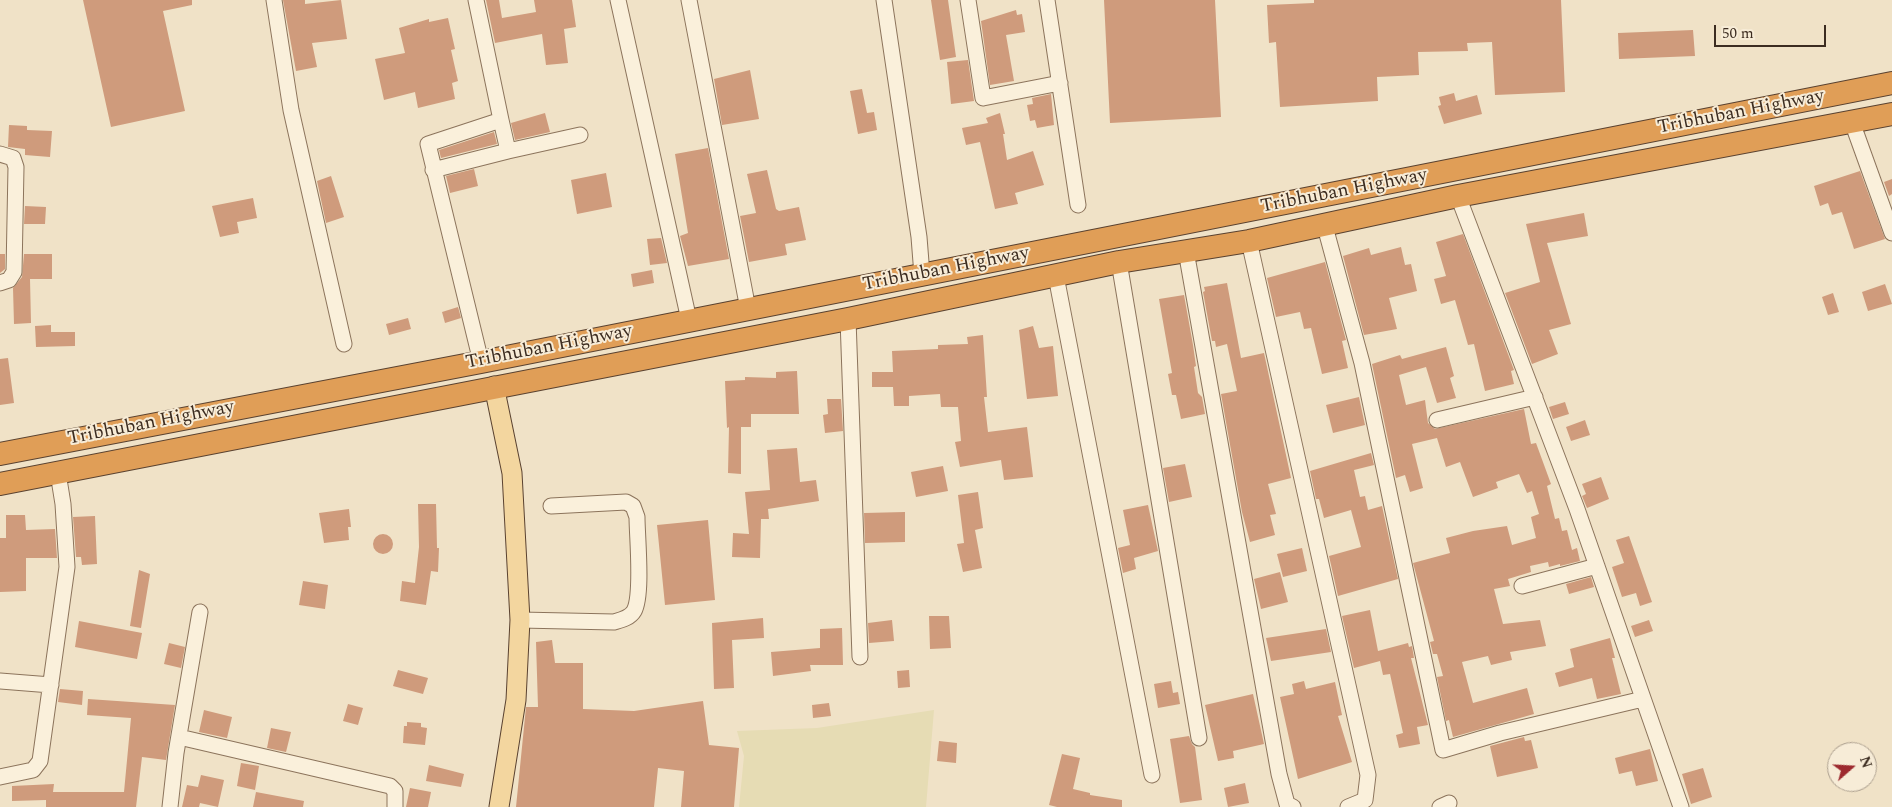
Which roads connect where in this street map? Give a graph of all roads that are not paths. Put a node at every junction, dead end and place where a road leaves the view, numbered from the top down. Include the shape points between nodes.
1 (274, 0) edge
2 (476, 0) edge
3 (618, 0) edge
4 (689, 0) edge
5 (884, 0) edge
6 (968, 0) edge
7 (1046, 0) edge
8 (1060, 83) junction
9 (1892, 83) edge
10 (1892, 114) edge
11 (501, 120) junction
12 (1852, 122) junction
13 (580, 135) dead end
14 (508, 151) junction
15 (0, 154) edge
16 (433, 170) junction
17 (1458, 196) junction
18 (1078, 205) dead end
19 (1324, 223) junction
20 (1892, 233) edge
21 (1249, 241) junction
22 (1186, 251) junction
23 (1120, 262) junction
24 (922, 275) junction
25 (1056, 276) junction
26 (0, 283) edge
27 (748, 309) junction
28 (848, 319) junction
29 (689, 320) junction
30 (344, 344) dead end
31 (481, 362) junction
32 (494, 386) junction
33 (1535, 397) junction
34 (1437, 420) dead end
35 (0, 454) edge
36 (58, 473) junction
37 (0, 484) edge
38 (551, 506) dead end
39 (1597, 566) junction
40 (1522, 586) dead end
41 (200, 612) dead end
42 (520, 620) junction
43 (860, 657) dead end
44 (0, 681) edge
45 (50, 685) junction
46 (1642, 699) junction
47 (179, 736) junction
48 (1199, 738) dead end
49 (1152, 775) dead end
50 (0, 778) edge
51 (170, 807) edge
52 (395, 807) edge
53 (499, 807) edge
54 (1293, 807) edge
55 (1348, 807) edge
56 (1681, 807) edge

1 - 30 street via 291,110
2 - 11 street
3 - 29 street
4 - 27 street
5 - 24 street
6 - 8 street via 983,98
7 - 8 street
8 - 18 street
9 - 24 highway, Tribhuban Highway
10 - 12 highway, Tribhuban Highway
11 - 14 street
11 - 16 street via 432,141 428,144
12 - 17 highway, Tribhuban Highway
12 - 20 street
13 - 14 street
14 - 16 street
15 - 26 street via 13,158 16,167 14,272 9,280
16 - 31 street
17 - 19 highway, Tribhuban Highway
17 - 33 street
19 - 21 highway, Tribhuban Highway
19 - 46 street via 1362,363 1443,750
21 - 22 highway, Tribhuban Highway
21 - 55 street via 1368,775 1365,800
22 - 23 highway, Tribhuban Highway
22 - 54 street via 1278,774 1287,804
23 - 25 highway, Tribhuban Highway
23 - 48 street
24 - 27 highway, Tribhuban Highway
25 - 28 highway, Tribhuban Highway
25 - 49 street
27 - 29 highway, Tribhuban Highway
28 - 32 highway, Tribhuban Highway
28 - 43 street
29 - 31 highway, Tribhuban Highway
31 - 35 highway, Tribhuban Highway
32 - 36 highway, Tribhuban Highway
32 - 42 main road via 512,473
33 - 34 street
33 - 39 street
36 - 37 highway, Tribhuban Highway
36 - 45 street via 67,567
38 - 42 street via 626,502 633,506 637,517 638,590 634,611 614,622
39 - 40 street
39 - 46 street
41 - 47 street
42 - 53 main road via 516,700
44 - 45 street
45 - 50 street via 38,766
46 - 56 street
47 - 51 street
47 - 52 street via 390,786 395,791

